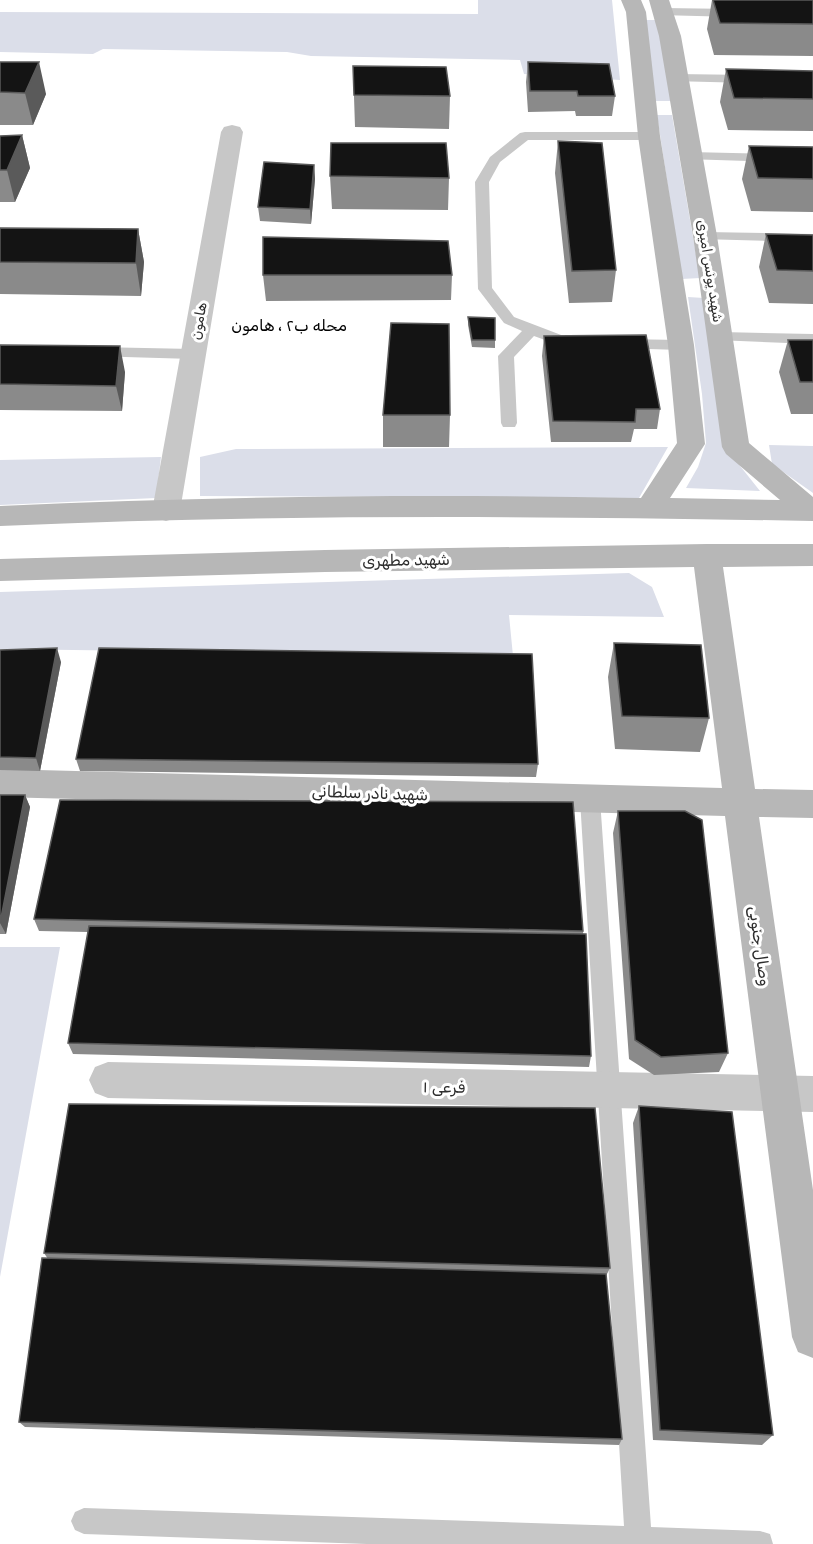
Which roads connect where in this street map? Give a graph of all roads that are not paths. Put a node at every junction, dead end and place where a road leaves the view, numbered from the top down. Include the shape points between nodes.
1 (633, 6) edge
2 (661, 6) edge
3 (744, 13) edge
4 (676, 78) junction
5 (767, 80) edge
6 (645, 106) junction
7 (682, 108) junction
8 (232, 132) dead end
9 (649, 136) junction
10 (690, 156) junction
11 (813, 159) edge
12 (705, 236) junction
13 (813, 238) edge
14 (672, 286) junction
15 (713, 288) junction
16 (532, 329) junction
17 (721, 338) junction
18 (813, 339) edge
19 (681, 345) junction
20 (80, 352) edge
21 (193, 354) junction
22 (509, 423) dead end
23 (649, 508) junction
24 (166, 511) junction
25 (812, 511) edge
26 (0, 516) edge
27 (707, 555) junction
28 (813, 555) edge
29 (0, 570) edge
30 (0, 783) edge
31 (590, 799) junction
32 (740, 803) junction
33 (813, 804) edge
34 (108, 1080) dead end
35 (610, 1090) junction
36 (796, 1093) edge
37 (813, 1337) edge
38 (84, 1521) dead end
39 (638, 1540) junction
40 (760, 1544) edge

1 - 2 main road
1 - 6 main road
2 - 3 lane
2 - 4 main road, شهید یونس امیری
4 - 5 lane
4 - 7 main road, شهید یونس امیری
6 - 7 main road
6 - 9 main road
7 - 10 main road, شهید یونس امیری
8 - 21 street, هامون
9 - 14 main road
9 - 16 lane via 525,136 495,160 482,182 485,289 509,320
10 - 11 lane
10 - 12 main road, شهید یونس امیری
12 - 13 lane
12 - 15 main road, شهید یونس امیری
14 - 15 main road
14 - 19 main road
15 - 17 main road, شهید یونس امیری
16 - 19 lane via 567,343
16 - 22 lane via 506,356
17 - 18 lane
17 - 25 main road, شهید یونس امیری via 736,447
19 - 23 main road via 692,444
20 - 21 lane
21 - 24 street, هامون
23 - 24 main road via 308,507
23 - 25 main road
24 - 26 main road
27 - 28 main road, شهید مطهری
27 - 29 main road, شهید مطهری
27 - 32 main road, وصال جنوبی
30 - 31 main road, شهید نادر سلطانی
31 - 32 main road, شهید نادر سلطانی
31 - 35 lane
32 - 33 main road, شهید نادر سلطانی
32 - 36 main road, وصال جنوبی
34 - 35 street, فرعی ۱
35 - 36 street, فرعی ۱
35 - 39 lane
36 - 37 main road, وصال جنوبی
38 - 39 lane
39 - 40 lane

